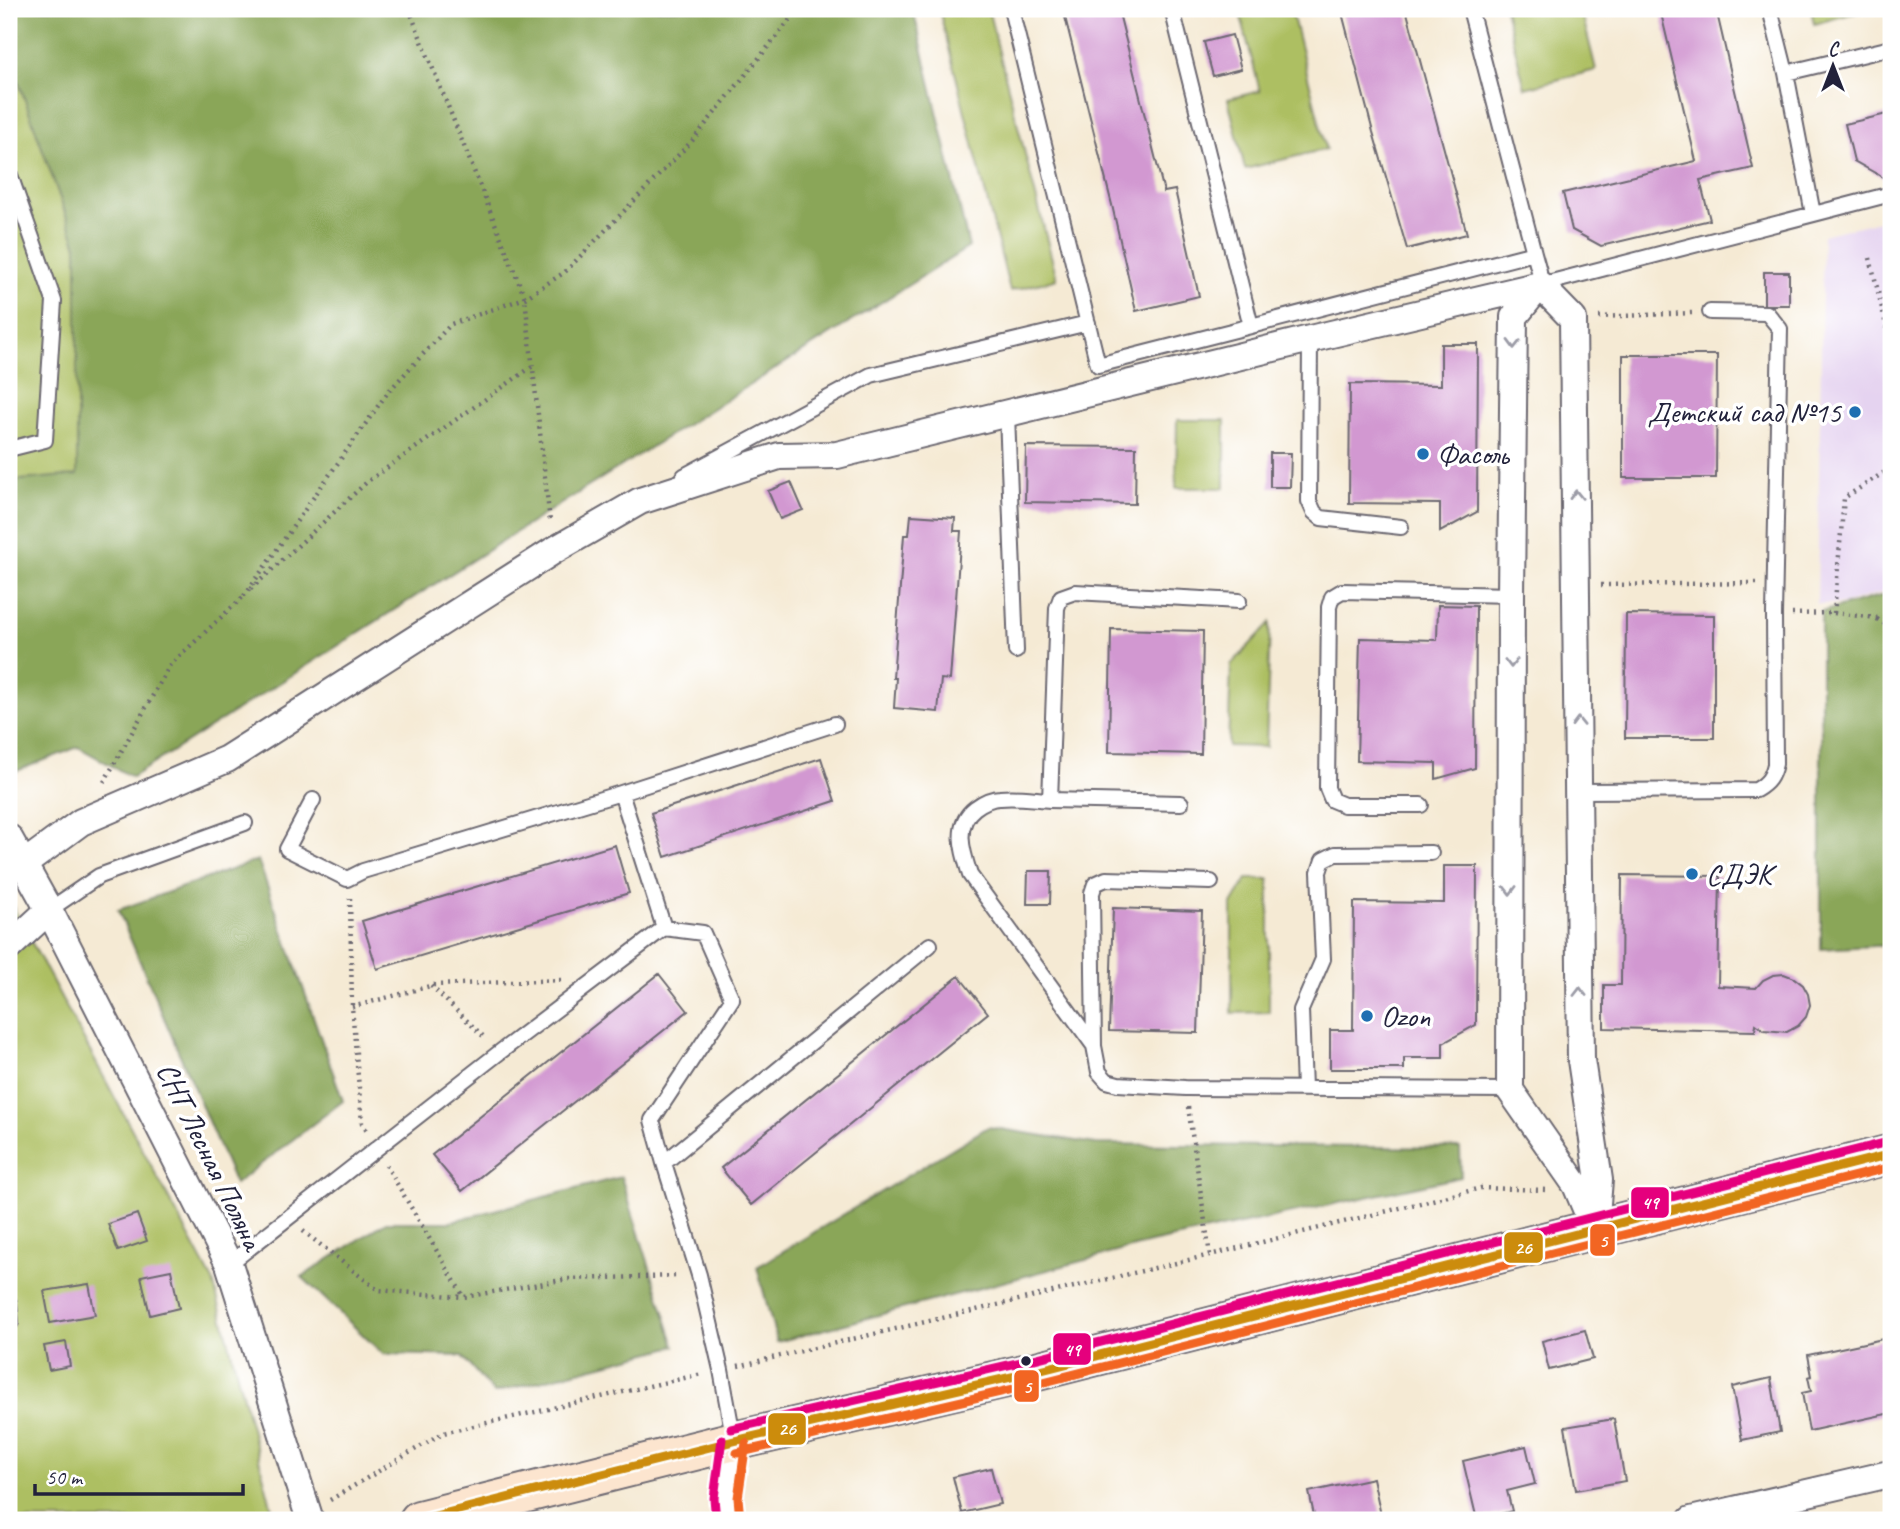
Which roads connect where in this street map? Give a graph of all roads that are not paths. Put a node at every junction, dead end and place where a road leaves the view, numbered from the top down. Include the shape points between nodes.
1 (1011, 9) edge
2 (1172, 9) edge
3 (1470, 9) edge
4 (1770, 9) edge
5 (1891, 48) edge
6 (1786, 73) junction
7 (9, 172) edge
8 (1891, 194) edge
9 (1813, 214) junction
10 (1534, 253) junction
11 (1540, 285) junction
12 (1710, 312) road end
13 (1088, 323) junction
14 (1251, 326) junction
15 (1310, 339) junction
16 (1007, 414) junction
17 (9, 449) edge
18 (640, 500) junction
19 (1401, 527) dead end
20 (1511, 595) junction
21 (1239, 601) dead end
22 (1016, 651) dead end
23 (835, 724) dead end
24 (1579, 790) junction
25 (621, 793) junction
26 (313, 800) dead end
27 (1051, 800) junction
28 (1181, 803) dead end
29 (1421, 805) dead end
30 (245, 823) dead end
31 (9, 838) edge
32 (1431, 853) dead end
33 (24, 864) junction
34 (1211, 882) dead end
35 (49, 910) junction
36 (664, 928) junction
37 (930, 945) dead end
38 (9, 947) edge
39 (1094, 1046) junction
40 (1304, 1088) junction
41 (1510, 1090) junction
42 (1891, 1154) edge
43 (664, 1163) junction
44 (1595, 1230) junction
45 (229, 1264) junction
46 (9, 1303) edge
47 (11, 1322) dead end
48 (734, 1441) junction
49 (1885, 1475) dead end
50 (309, 1517) edge
51 (419, 1520) edge
52 (728, 1520) edge
53 (1691, 1520) edge

1 - 13 lane
2 - 14 lane
3 - 10 lane
4 - 6 lane
5 - 6 lane
6 - 9 lane
7 - 17 lane via 54,302 45,440
8 - 9 lane
9 - 11 lane
10 - 11 lane
10 - 14 lane
11 - 15 street
11 -> 20 street via 1514,317
24 -> 11 street via 1573,318
12 - 24 lane via 1767,313 1780,329 1773,775 1756,790
13 - 14 lane via 1098,365
13 - 18 lane via 871,375
15 - 16 street
15 - 19 lane via 1309,501 1314,512 1321,518
16 - 18 street via 836,455 779,456
16 - 22 lane
18 - 33 street via 227,759 81,822
20 - 29 lane via 1342,591 1332,597 1327,788 1332,800 1344,805
20 -> 41 street
21 - 27 lane via 1075,592 1061,597
23 - 25 lane
44 -> 24 street via 1599,1180 1581,1060
25 - 26 lane via 347,879 287,849
25 - 36 lane
27 - 28 lane
27 - 39 lane via 1000,797 984,801 968,814 961,829 962,851 970,875
30 - 35 lane via 99,876
31 - 33 street, СНТ Лесная Поляна
32 - 40 lane via 1335,854 1322,860 1323,959 1301,1010
33 - 35 street, СНТ Лесная Поляна
34 - 39 lane via 1106,879 1095,884
35 - 38 street
35 - 45 street, СНТ Лесная Поляна
36 - 43 lane via 703,933 732,999 652,1120
36 - 45 lane
37 - 43 lane
39 - 40 lane via 1099,1072 1118,1084
40 - 41 lane
41 - 44 street via 1576,1185
42 - 44 main road
43 - 48 lane via 699,1275
44 - 48 main road via 1037,1371
45 - 50 street, СНТ Лесная Поляна
46 - 47 lane
48 - 51 main road
48 - 52 lane via 726,1498
49 - 53 street

